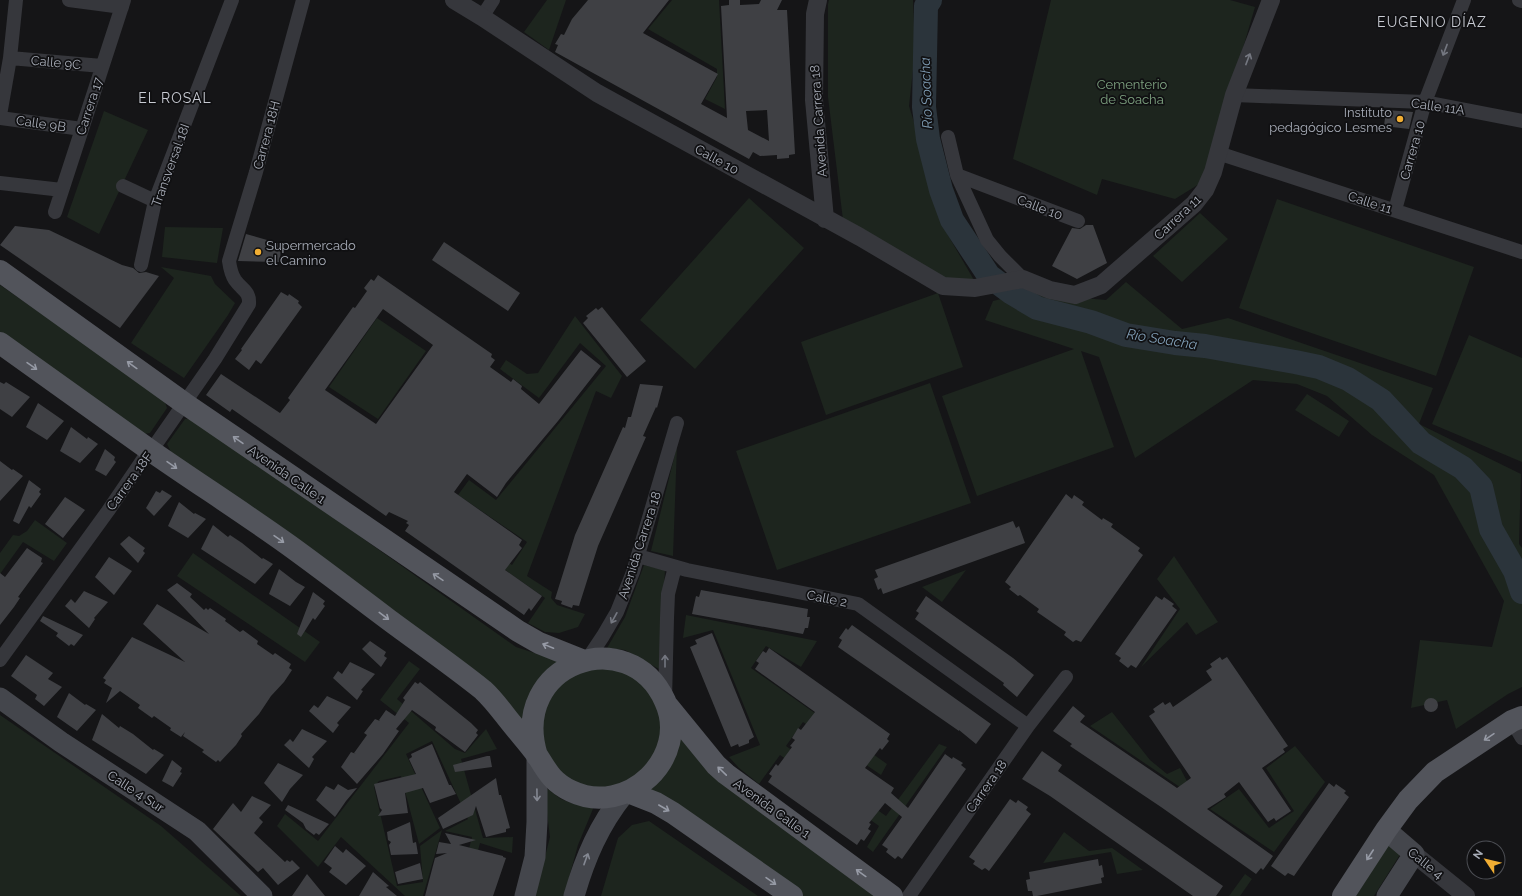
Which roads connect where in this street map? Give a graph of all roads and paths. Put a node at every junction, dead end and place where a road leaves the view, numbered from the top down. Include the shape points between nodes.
1 (16, 0) edge
2 (70, 0) edge
3 (232, 0) edge
4 (303, 0) edge
5 (454, 0) edge
6 (493, 0) edge
7 (818, 0) edge
8 (1271, 0) edge
9 (1464, 0) edge
10 (1519, 0) edge
11 (1522, 1) edge
12 (123, 3) edge
13 (482, 17) junction
14 (10, 58) junction
15 (102, 66) junction
16 (1234, 95) junction
17 (1425, 102) junction
18 (0, 116) edge
19 (1522, 121) edge
20 (82, 129) junction
21 (948, 137) dead end
22 (1218, 153) junction
23 (957, 175) junction
24 (0, 183) edge
25 (123, 186) dead end
26 (62, 190) junction
27 (156, 200) junction
28 (1394, 210) junction
29 (55, 212) dead end
30 (825, 219) junction
31 (1078, 221) dead end
32 (1522, 252) edge
33 (142, 265) dead end
34 (0, 271) edge
35 (1018, 280) junction
36 (250, 298) joint
37 (0, 343) edge
38 (184, 403) junction
39 (677, 423) dead end
40 (151, 451) junction
41 (638, 556) junction
42 (675, 567) junction
43 (0, 660) edge
44 (586, 660) junction
45 (1066, 677) dead end
46 (0, 698) edge
47 (666, 702) junction
48 (1519, 725) edge
49 (1028, 726) junction
50 (537, 756) junction
51 (626, 793) junction
52 (1386, 830) junction
53 (1414, 854) junction
54 (262, 896) edge
55 (524, 896) edge
56 (574, 896) edge
57 (792, 896) edge
58 (892, 896) edge
59 (909, 896) edge
60 (1343, 896) edge
61 (1387, 896) edge
62 (1466, 896) edge

1 - 14 street
2 - 12 street
3 - 27 street, Transversal 18I
4 - 36 street, Carrera 18H via 229,261 235,281
5 - 13 street, Calle 10
6 - 13 street
7 - 30 street, Avenida Carrera 18 via 815,14 814,100
16 -> 8 street, Carrera 11
9 -> 17 street, Carrera 10
10 - 11 street
12 - 15 street, Carrera 17
13 - 30 street, Calle 10 via 597,93
14 - 15 street, Calle 9C
14 - 18 street
15 - 20 street, Carrera 17
16 - 17 street, Calle 11A
16 - 22 street, Carrera 11
17 - 19 street, Calle 11A
17 - 28 street, Carrera 10
18 - 20 street, Calle 9B
20 - 26 street, Carrera 17
21 - 23 street
22 - 28 street, Calle 11
22 - 35 street, Carrera 11 via 1205,190 1194,204 1101,285 1075,295
23 - 31 street, Calle 10
23 - 35 street via 986,240
24 - 26 street
25 - 27 street
26 - 29 street, Carrera 17
27 - 33 street, Transversal 18I
28 - 32 street, Calle 11
30 - 35 street, Calle 10 via 943,286 975,288
38 -> 34 main road, Avenida Calle 1
36 - 38 street, Carrera 18F via 249,304 215,359
37 -> 40 main road
38 - 40 street, Carrera 18F
44 -> 38 main road, Avenida Calle 1 via 539,643 518,631
39 - 41 street, Avenida Carrera 18
40 - 43 street, Carrera 18F
40 -> 50 main road via 290,546 486,692
41 - 42 street, Calle 2
41 -> 44 street, Avenida Carrera 18 via 617,612
47 -> 42 street via 668,594
42 - 49 street, Calle 2 via 858,604
44 - 47 main road via 606,658 625,662 642,671 656,684
44 - 50 main road via 566,668 552,679 540,695 534,712 532,731
45 - 49 street, Carrera 18
46 - 54 main road, Calle 4 Sur via 61,742 197,831
47 - 51 main road via 671,725 666,752 660,765 646,781
58 -> 47 main road, Avenida Calle 1 via 726,774
48 -> 52 main road via 1435,772 1408,800
49 - 59 street, Carrera 18
50 - 51 main road via 546,771 558,783 572,791 603,798
50 -> 55 main road via 534,857
56 -> 51 main road via 593,840 609,812
51 -> 57 main road via 656,803 673,813
52 - 53 main road, Calle 4
52 -> 60 main road
53 - 61 main road
53 - 62 street, Calle 4

